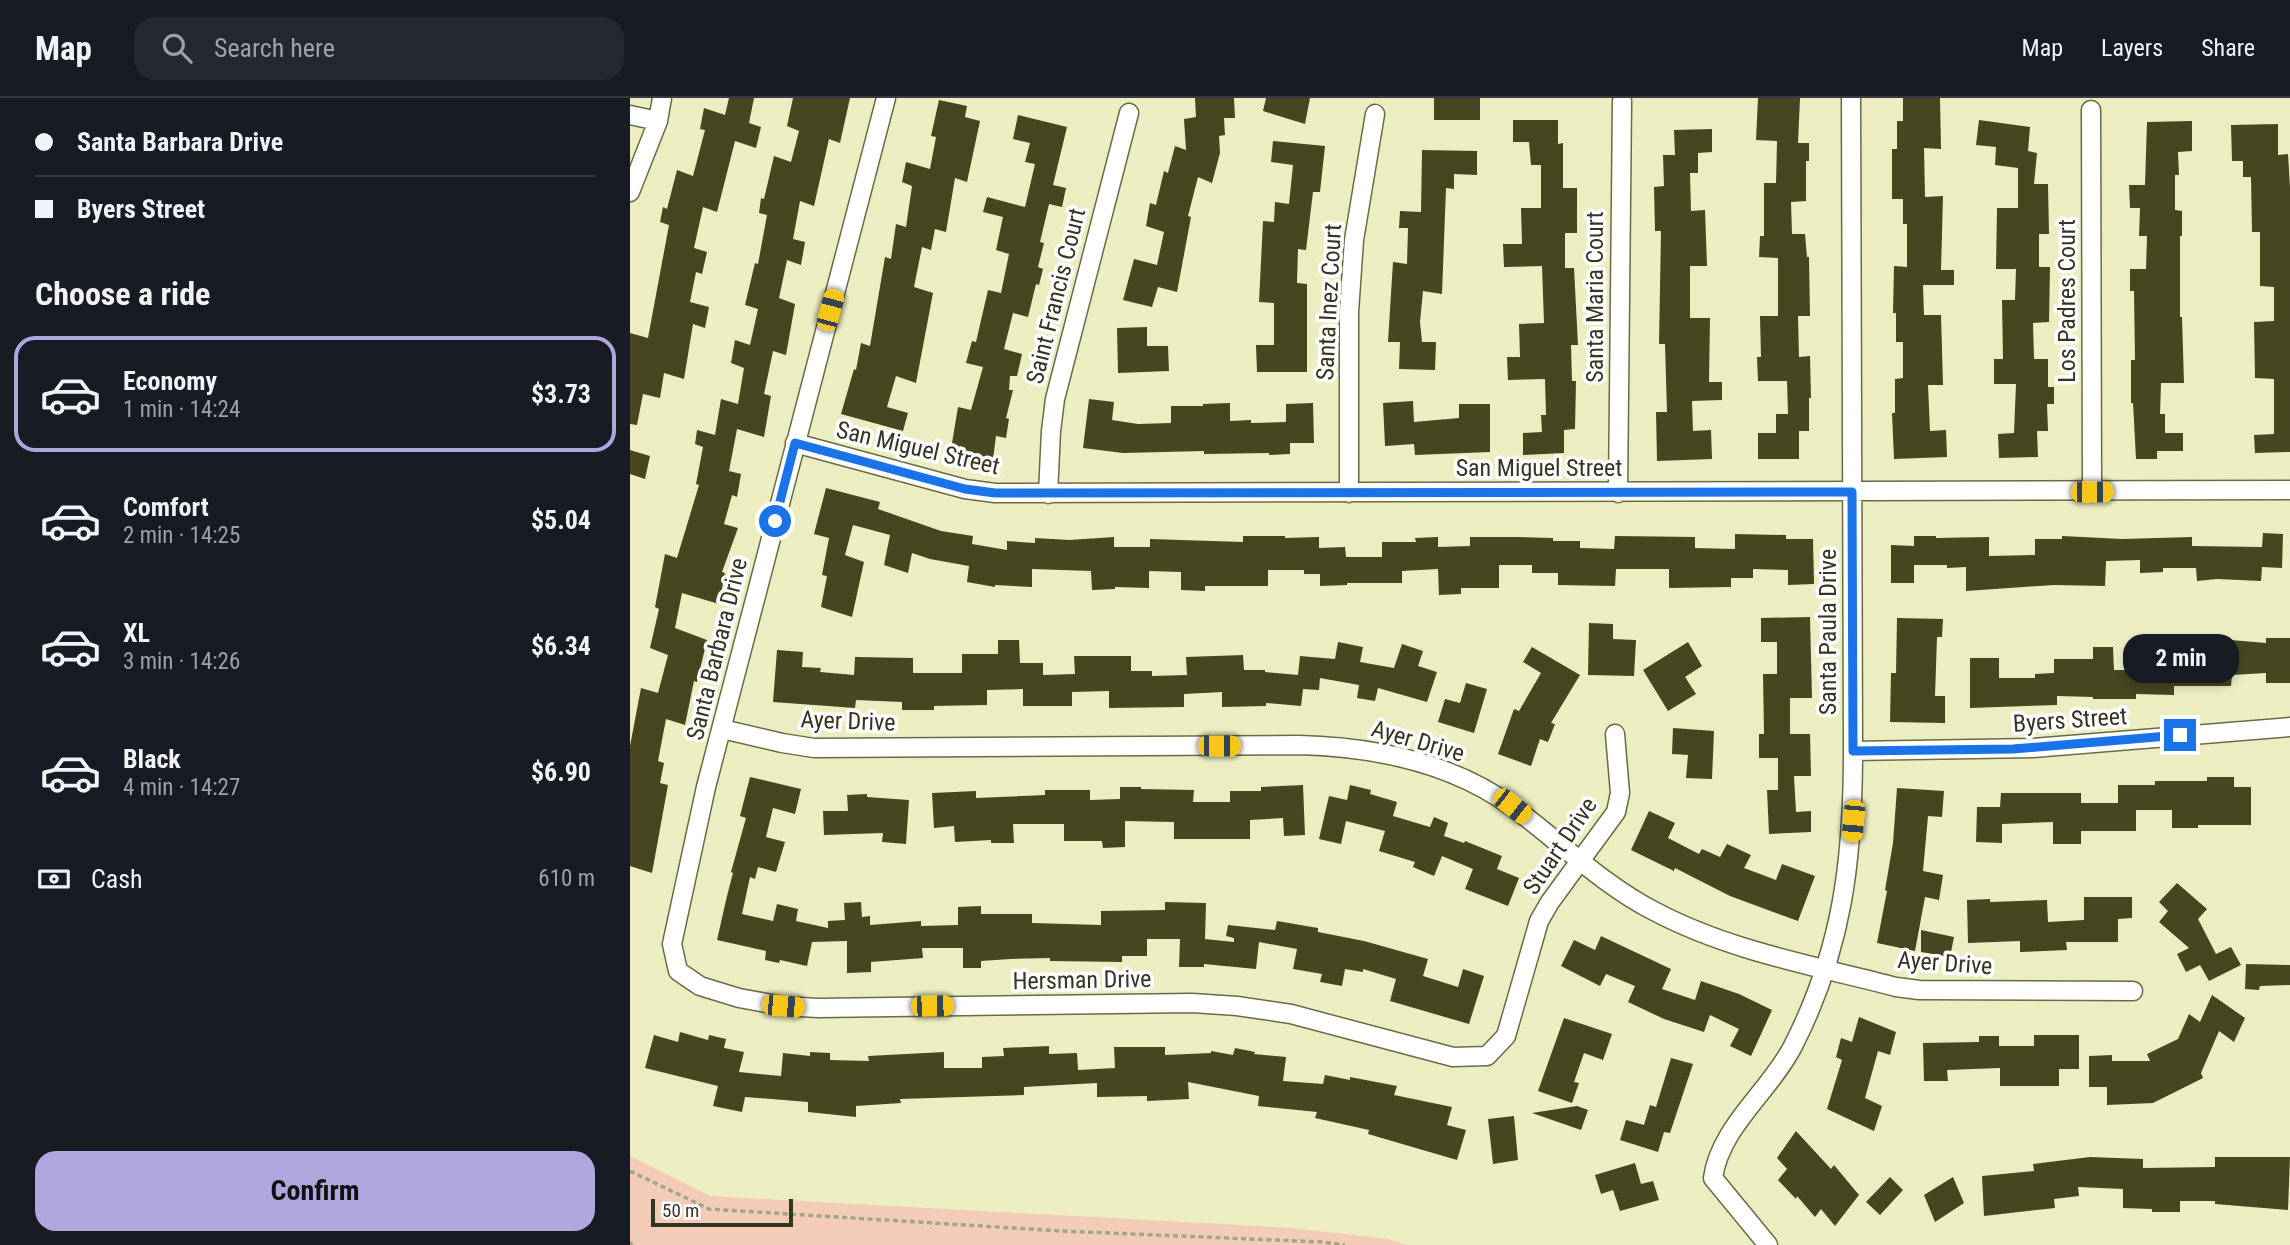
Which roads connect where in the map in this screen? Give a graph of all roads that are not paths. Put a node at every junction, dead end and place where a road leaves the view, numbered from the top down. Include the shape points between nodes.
1 (662, 98) edge
2 (886, 98) edge
3 (1851, 98) edge
4 (1622, 101) dead end
5 (2091, 110) dead end
6 (1129, 113) dead end
7 (1375, 114) dead end
8 (630, 115) edge
9 (659, 121) junction
10 (630, 192) edge
11 (795, 443) junction
12 (2290, 490) edge
13 (1852, 492) junction
14 (2092, 492) junction
15 (1349, 493) junction
16 (1618, 493) junction
17 (1048, 494) junction
18 (2290, 727) edge
19 (722, 729) junction
20 (1615, 734) dead end
21 (1853, 751) junction
22 (1582, 860) junction
23 (1827, 969) junction
24 (678, 971) joint
25 (2133, 991) dead end
26 (1488, 1056) joint
27 (1768, 1245) edge

1 - 9 street
2 - 11 street, Santa Barbara Drive
3 - 13 street, Santa Paula Drive
4 - 16 street, Santa Maria Court
5 - 14 street, Los Padres Court
6 - 17 street, Saint Francis Court via 1055,399
7 - 15 street, Santa Inez Court via 1353,252
8 - 9 street
9 - 10 street
11 - 17 street, San Miguel Street via 965,489
11 - 19 street, Santa Barbara Drive
12 - 14 street, San Miguel Street
13 - 14 street, San Miguel Street
13 - 16 street, San Miguel Street
13 - 21 street, Santa Paula Drive
15 - 16 street, San Miguel Street
15 - 17 street, San Miguel Street
18 - 21 street, Byers Street via 2007,749
19 - 22 street, Ayer Drive via 828,748 1338,746 1374,751 1441,769 1480,787
19 - 24 street, Santa Barbara Drive via 674,929
20 - 22 street, Stuart Drive via 1620,793 1616,812
21 - 23 street, Santa Paula Drive via 1850,858
22 - 23 street, Ayer Drive via 1652,910 1692,930
22 - 26 street, Stuart Drive via 1539,921 1506,1036
23 - 25 street, Ayer Drive via 1919,990
23 - 27 street, Santa Paula Drive via 1792,1049 1715,1161 1713,1178
24 - 26 street, Hersman Drive via 700,986 783,1006 1237,1006 1315,1020 1453,1057

